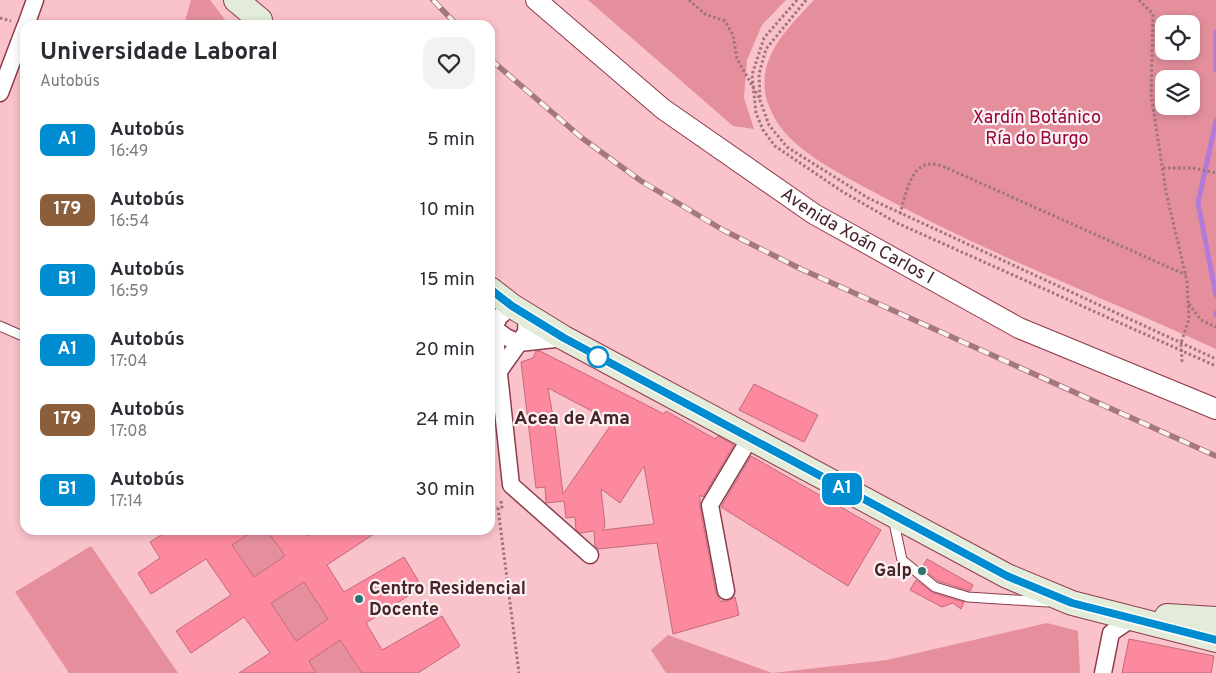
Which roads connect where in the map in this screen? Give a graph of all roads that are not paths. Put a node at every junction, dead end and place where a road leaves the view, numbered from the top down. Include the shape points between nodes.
1 (35, 0) edge
2 (236, 0) edge
3 (536, 0) edge
4 (258, 15) edge
5 (27, 20) edge
6 (20, 39) edge
7 (0, 93) edge
8 (495, 293) edge
9 (519, 310) junction
10 (495, 322) edge
11 (0, 326) edge
12 (495, 328) edge
13 (20, 335) edge
14 (564, 338) junction
15 (519, 344) junction
16 (495, 350) edge
17 (498, 374) junction
18 (1216, 409) edge
19 (750, 438) junction
20 (892, 516) junction
21 (590, 555) dead end
22 (726, 591) dead end
23 (1072, 603) junction
24 (1110, 612) junction
25 (1133, 618) junction
26 (1216, 619) edge
27 (1216, 640) edge
28 (1102, 673) edge

1 - 5 street
2 - 4 main road
3 - 18 street, Avenida Xoán Carlos I via 663,109 814,214 1019,328
6 - 7 street
8 - 9 main road
9 - 10 street via 499,317
9 - 14 main road
9 - 15 street via 526,332
11 - 13 lane
12 - 15 street
14 - 15 street
14 - 19 main road
15 - 17 street
16 - 17 street
17 - 21 street via 511,485
19 - 20 main road
19 - 22 street via 710,505
20 - 23 main road via 953,544 1007,576
20 - 23 lane via 902,560 935,587 968,597
23 - 24 main road
24 - 25 main road
24 - 26 main road
25 - 27 main road
25 - 28 street via 1111,633

